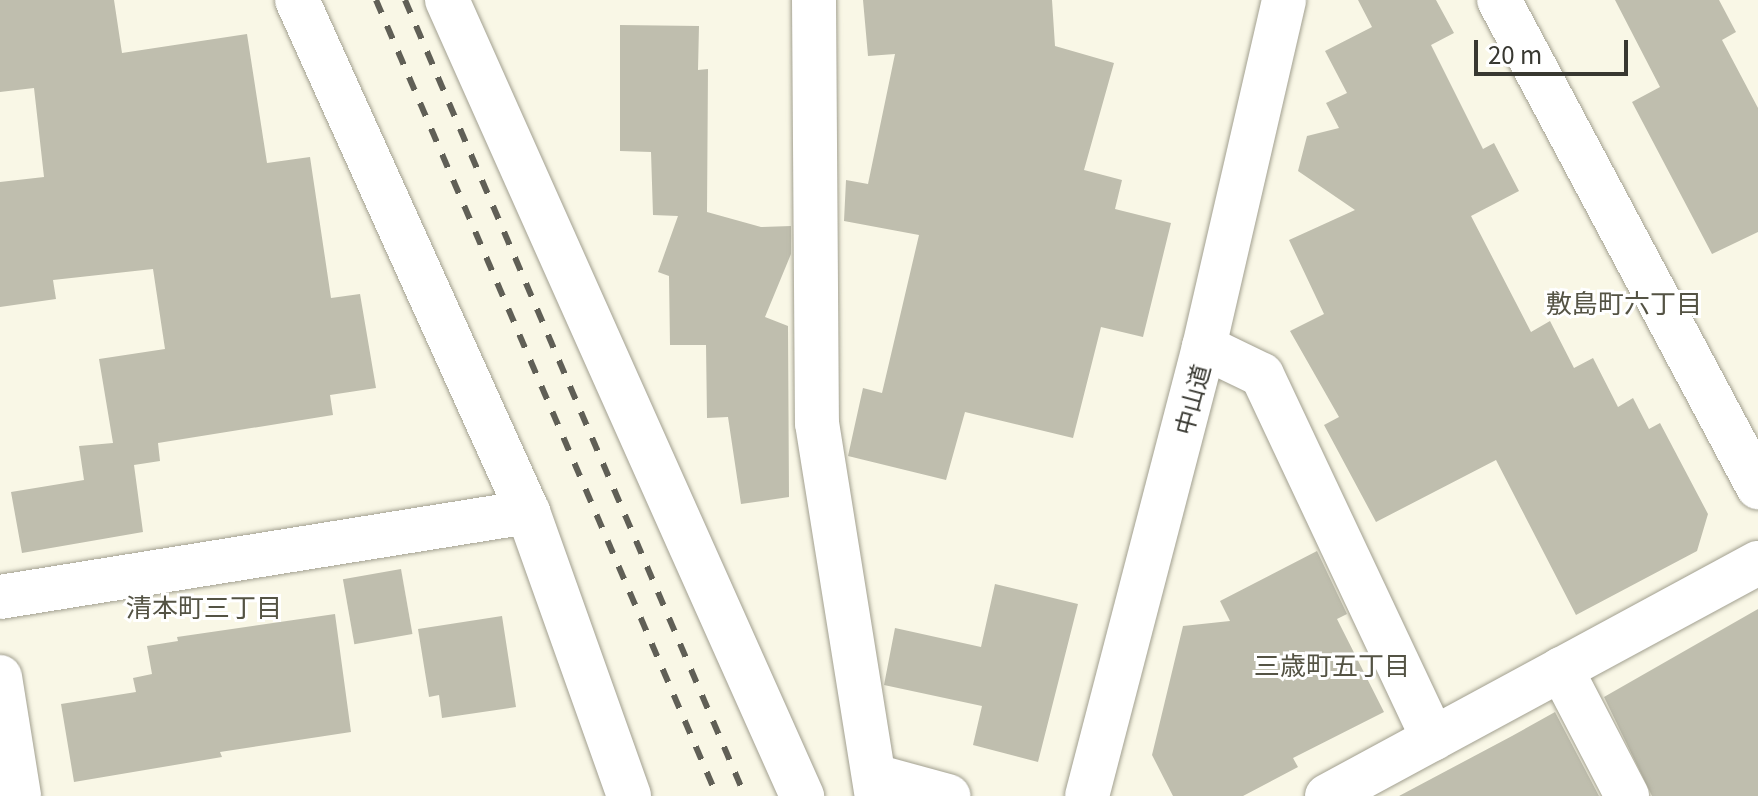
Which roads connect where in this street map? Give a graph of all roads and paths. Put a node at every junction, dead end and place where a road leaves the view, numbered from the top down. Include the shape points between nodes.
1 (297, 0) edge
2 (447, 0) edge
3 (814, 0) edge
4 (1284, 0) edge
5 (1499, 0) edge
6 (1204, 347) junction
7 (1758, 487) edge
8 (528, 512) junction
9 (1758, 563) edge
10 (0, 597) edge
11 (1561, 669) junction
12 (0, 677) edge
13 (1433, 739) junction
14 (877, 786) edge
15 (1350, 791) edge
16 (19, 796) edge
17 (629, 796) edge
18 (802, 796) edge
19 (948, 796) edge
20 (1087, 796) edge
21 (1627, 796) edge

1 - 8 street
2 - 18 street
3 - 14 street via 817,423
4 - 6 street, 中山道
5 - 7 street
6 - 13 street via 1262,375
6 - 20 street, 中山道
8 - 10 street
8 - 17 street
9 - 11 street
11 - 13 street
11 - 21 street
12 - 16 street
13 - 15 street
14 - 19 street

